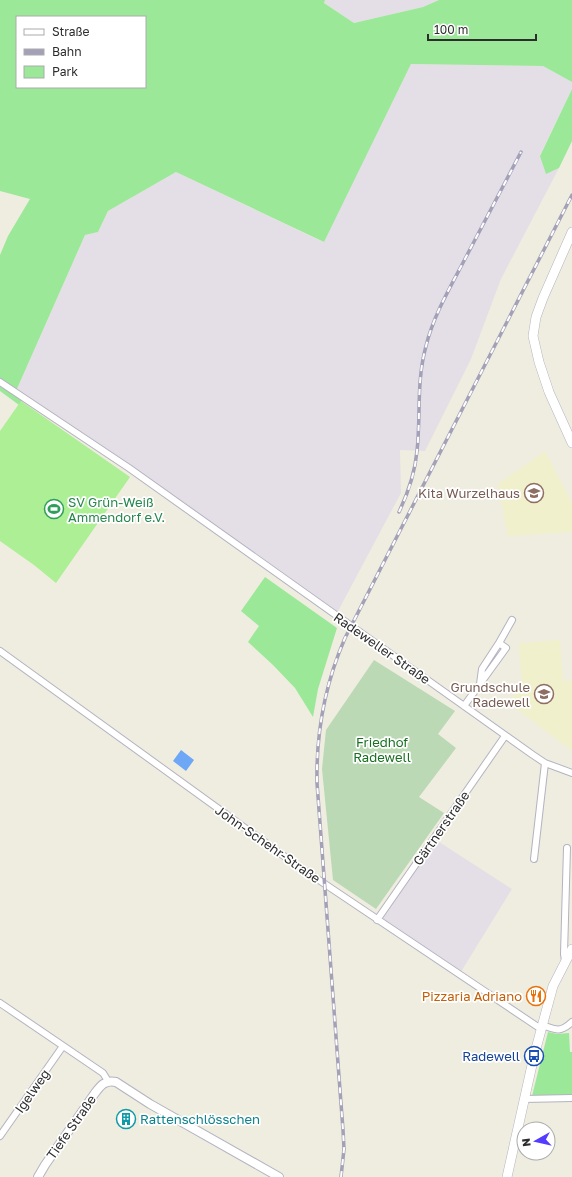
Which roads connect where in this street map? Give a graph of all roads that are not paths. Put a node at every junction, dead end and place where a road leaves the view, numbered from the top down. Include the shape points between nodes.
1 (572, 232) edge
2 (0, 382) edge
3 (571, 437) edge
4 (512, 620) dead end
5 (0, 651) edge
6 (464, 706) junction
7 (505, 736) junction
8 (545, 763) junction
9 (572, 773) edge
10 (567, 848) dead end
11 (534, 860) dead end
12 (377, 920) junction
13 (572, 949) edge
14 (565, 961) junction
15 (0, 1003) edge
16 (572, 1022) edge
17 (541, 1027) junction
18 (64, 1046) junction
19 (108, 1081) junction
20 (572, 1098) edge
21 (524, 1099) junction
22 (0, 1136) edge
23 (38, 1177) edge
24 (279, 1177) edge
25 (508, 1177) edge

1 - 3 main road via 543,298 533,336 544,377 558,414
2 - 6 street, Radeweller Straße via 128,468
4 - 6 street via 499,643 506,648
5 - 12 street, John-Schehr-Straße via 295,864
6 - 7 street, Radeweller Straße
7 - 8 street, Radeweller Straße
7 - 12 street, Gärtnerstraße
8 - 9 street, Radeweller Straße
8 - 11 street
10 - 14 street
12 - 17 street, John-Schehr-Straße
13 - 14 main road
14 - 17 main road via 553,986
15 - 18 street
16 - 17 street, John-Schehr-Straße via 557,1031
17 - 21 main road
18 - 19 street via 103,1073
18 - 22 street, Igelweg
19 - 23 street, Tiefe Straße via 95,1093
19 - 24 street via 116,1082
20 - 21 street
21 - 25 main road

